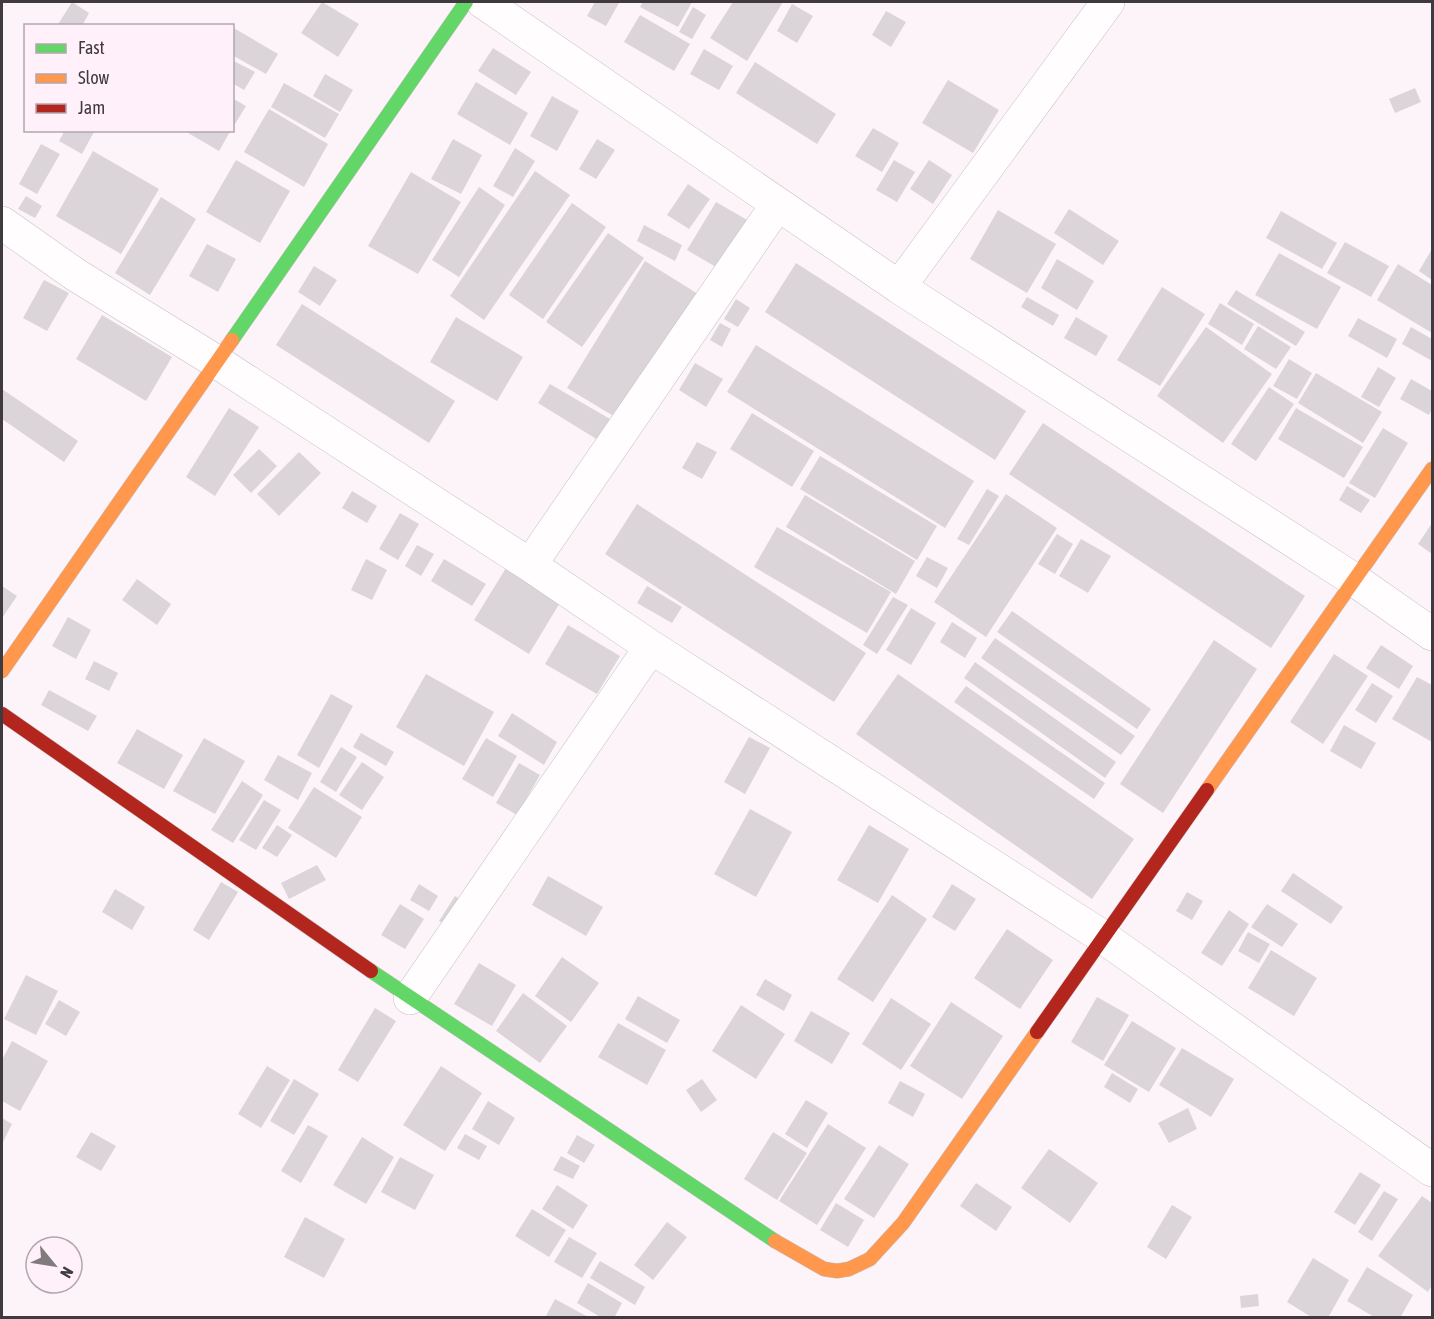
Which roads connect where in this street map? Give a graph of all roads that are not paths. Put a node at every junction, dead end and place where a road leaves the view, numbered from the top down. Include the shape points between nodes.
1 (466, 2) edge
2 (483, 2) edge
3 (1108, 2) edge
4 (777, 205) junction
5 (2, 223) edge
6 (899, 287) junction
7 (218, 362) junction
8 (1432, 469) edge
9 (530, 566) junction
10 (1356, 581) junction
11 (1432, 634) edge
12 (651, 647) junction
13 (2, 671) edge
14 (2, 714) edge
15 (1103, 937) junction
16 (410, 998) junction
17 (1432, 1170) edge

1 - 7 street
2 - 4 street
3 - 6 street
4 - 6 street
4 - 9 street
5 - 7 street via 76,275
6 - 10 street
7 - 9 street
7 - 13 street
8 - 10 street
9 - 12 street
10 - 11 street
10 - 15 street
12 - 15 street
12 - 16 street
14 - 16 street
15 - 16 street via 903,1223 877,1255 849,1271 823,1269 791,1251
15 - 17 street

